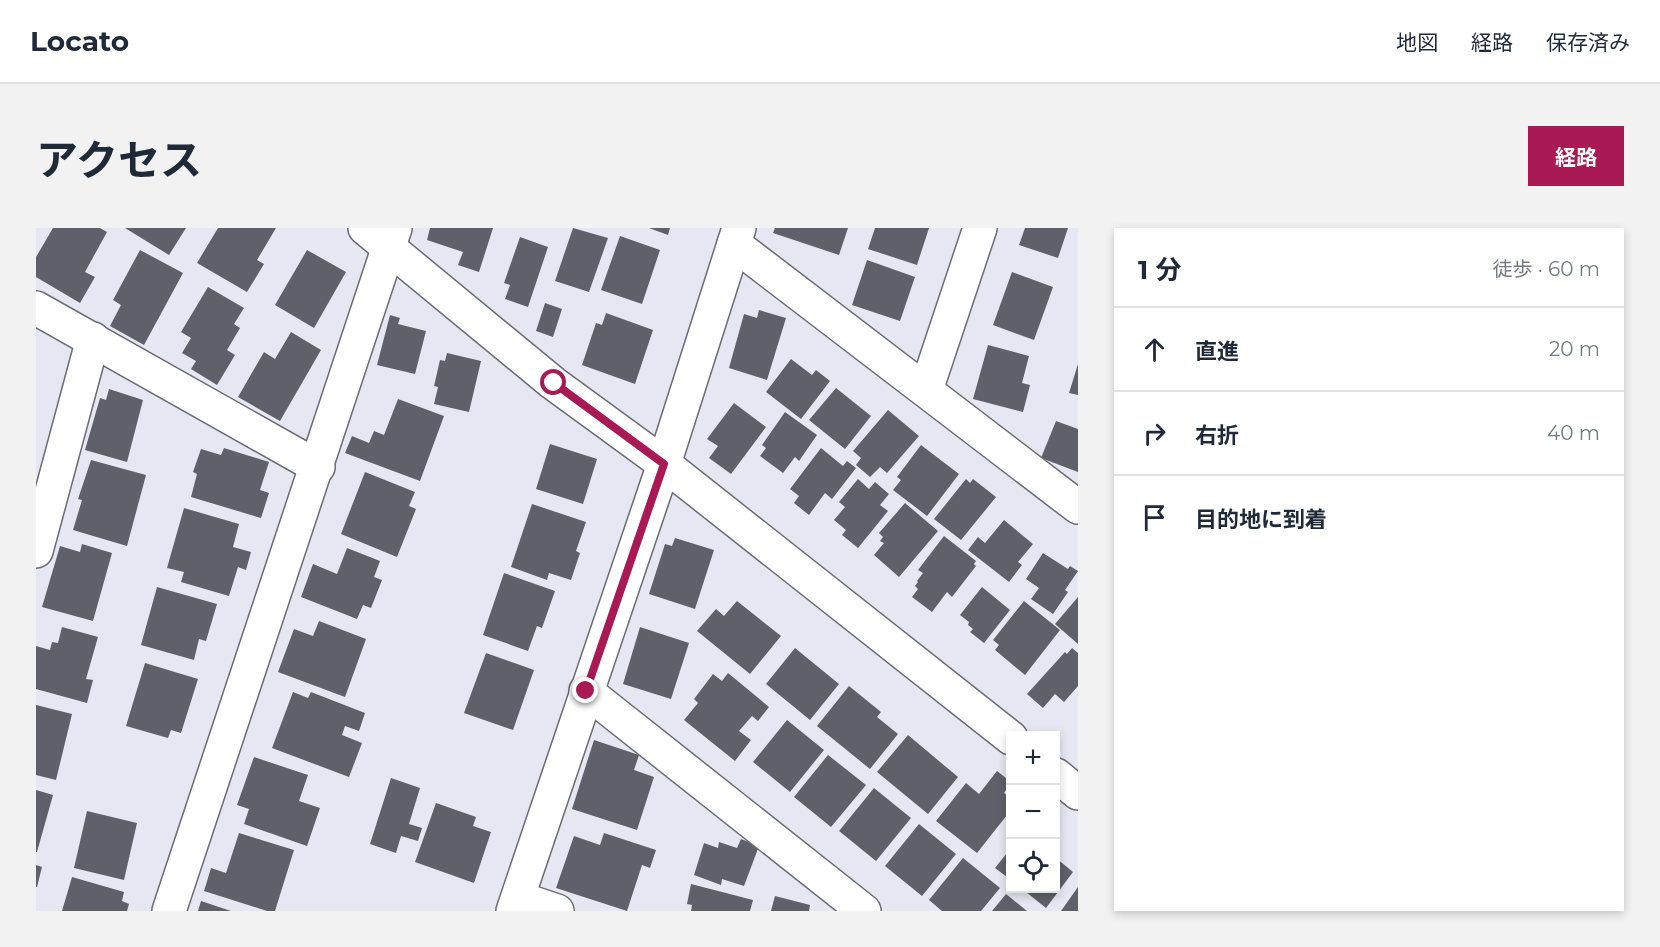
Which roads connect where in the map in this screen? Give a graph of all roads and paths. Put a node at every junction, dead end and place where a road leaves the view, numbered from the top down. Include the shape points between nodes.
1 (980, 228) edge
2 (383, 234) edge
3 (736, 236) edge
4 (36, 308) edge
5 (93, 339) junction
6 (926, 390) junction
7 (664, 464) junction
8 (318, 467) junction
9 (1078, 507) edge
10 (36, 551) edge
11 (586, 691) junction
12 (1006, 734) edge
13 (1060, 778) edge
14 (1078, 793) edge
15 (515, 904) edge
16 (169, 911) edge
17 (557, 911) edge
18 (864, 911) edge

1 - 6 street
2 - 7 street via 554,383
2 - 8 street
3 - 6 street
3 - 7 street
4 - 5 street
5 - 8 street
5 - 10 street
6 - 9 street
7 - 11 street
7 - 12 street
8 - 16 street
11 - 15 street
11 - 18 street
13 - 14 street
15 - 17 street

